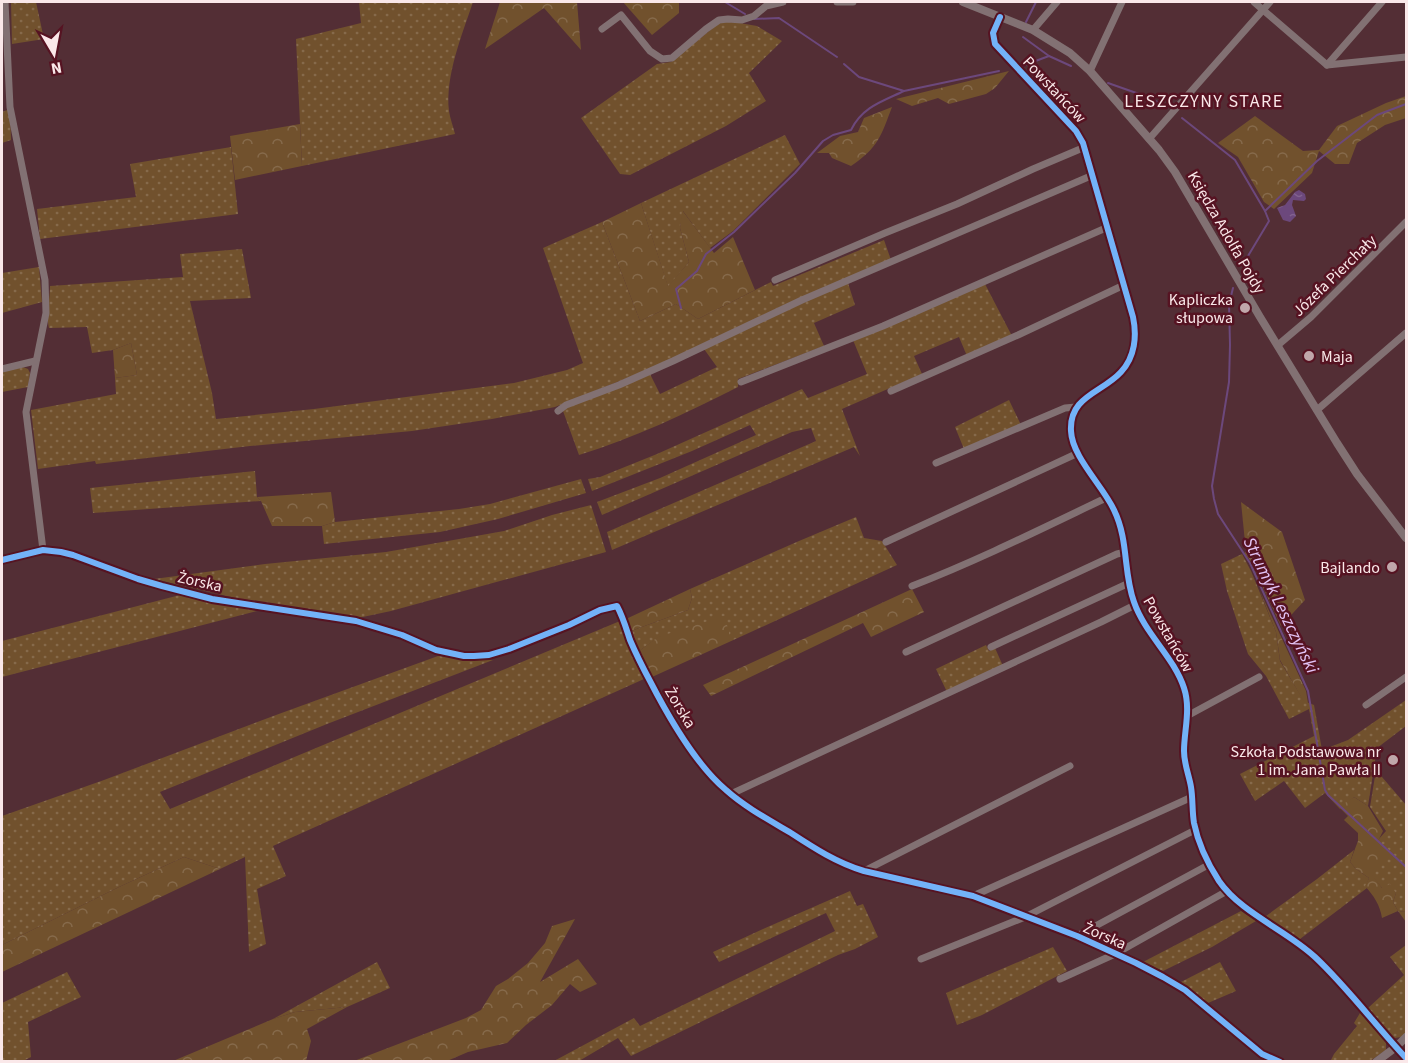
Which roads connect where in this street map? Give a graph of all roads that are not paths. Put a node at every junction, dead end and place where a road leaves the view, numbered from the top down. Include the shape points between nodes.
1 (6, 2) edge
2 (783, 2) edge
3 (837, 2) edge
4 (853, 2) edge
5 (963, 2) edge
6 (1056, 2) edge
7 (1122, 2) edge
8 (1254, 2) edge
9 (1270, 2) edge
10 (1382, 2) edge
11 (1262, 10) junction
12 (1000, 17) junction
13 (602, 29) dead end
14 (1033, 30) junction
15 (1407, 57) edge
16 (1327, 65) junction
17 (1090, 71) junction
18 (1149, 139) junction
19 (1085, 147) junction
20 (1093, 176) junction
21 (1407, 222) edge
22 (1108, 227) junction
23 (775, 280) dead end
24 (1124, 285) junction
25 (1407, 333) edge
26 (1278, 345) junction
27 (35, 361) junction
28 (2, 369) edge
29 (741, 382) dead end
30 (891, 391) dead end
31 (1076, 407) junction
32 (1317, 410) junction
33 (558, 411) dead end
34 (1078, 453) junction
35 (936, 463) dead end
36 (1108, 497) junction
37 (1403, 526) edge
38 (1407, 538) edge
39 (886, 542) dead end
40 (43, 550) junction
41 (1126, 552) junction
42 (2, 560) edge
43 (1129, 583) junction
44 (912, 586) dead end
45 (1135, 605) junction
46 (991, 647) dead end
47 (906, 652) dead end
48 (1259, 677) dead end
49 (1407, 677) edge
50 (1366, 705) dead end
51 (1187, 716) junction
52 (1070, 766) dead end
53 (731, 794) junction
54 (1192, 797) junction
55 (1195, 830) junction
56 (1210, 864) junction
57 (864, 871) junction
58 (1227, 891) junction
59 (974, 896) junction
60 (1025, 917) junction
61 (1077, 936) junction
62 (1114, 954) junction
63 (921, 959) dead end
64 (1060, 979) dead end
65 (1407, 1037) edge
66 (1396, 1047) junction
67 (1407, 1058) edge
68 (1280, 1062) edge
69 (1376, 1062) edge

1 - 27 street via 10,107 45,279 46,312
2 - 13 street via 766,6 742,20 719,21 672,58 662,59 650,51 621,15
3 - 4 street
5 - 12 street, Księdza Adolfa Pojdy
6 - 14 street
7 - 17 street
8 - 11 street
9 - 11 street
10 - 16 street
11 - 16 street
11 - 18 street
12 - 14 street, Księdza Adolfa Pojdy
12 - 19 street, Powstańców via 993,33 995,44 1076,131
14 - 17 street, Księdza Adolfa Pojdy
15 - 16 street
17 - 18 street, Księdza Adolfa Pojdy
18 - 26 street, Księdza Adolfa Pojdy via 1175,172
19 - 20 street, Powstańców
19 - 23 street
20 - 22 street, Powstańców
20 - 33 street via 802,300
21 - 26 street, Józefa Pierchały
22 - 24 street, Powstańców
22 - 29 street via 883,326
24 - 30 street
24 - 31 street, Powstańców via 1135,326 1131,355 1119,374
25 - 32 street
26 - 32 street, Księdza Adolfa Pojdy
27 - 28 street
27 - 40 street via 26,412
31 - 34 street, Powstańców via 1071,429
31 - 35 street via 1065,408
32 - 37 street, Księdza Adolfa Pojdy via 1352,467
34 - 36 street, Powstańców
34 - 39 street
36 - 41 street, Powstańców via 1121,525
36 - 44 street
37 - 38 street, Księdza Adolfa Pojdy
40 - 42 street
40 - 53 street, Żorska via 73,555 138,579 213,599 356,621 464,656 509,649 617,606 661,701 700,763
41 - 43 street, Powstańców
41 - 47 street
43 - 45 street, Powstańców
43 - 46 street
45 - 51 street, Powstańców via 1181,681
45 - 53 street
48 - 51 street
49 - 50 street
51 - 54 street, Powstańców via 1184,757
52 - 57 street
53 - 57 street, Żorska via 823,853
54 - 55 street, Powstańców
54 - 59 street
55 - 56 street, Powstańców
55 - 60 street
56 - 58 street, Powstańców
56 - 61 street
57 - 59 street, Żorska
58 - 62 street
58 - 66 street, Powstańców via 1315,957
59 - 60 street, Żorska
60 - 61 street, Żorska
60 - 63 street
61 - 62 street, Żorska
62 - 64 street
62 - 68 street, Żorska via 1185,990 1262,1054
65 - 66 street
66 - 67 street, Powstańców
66 - 69 street

